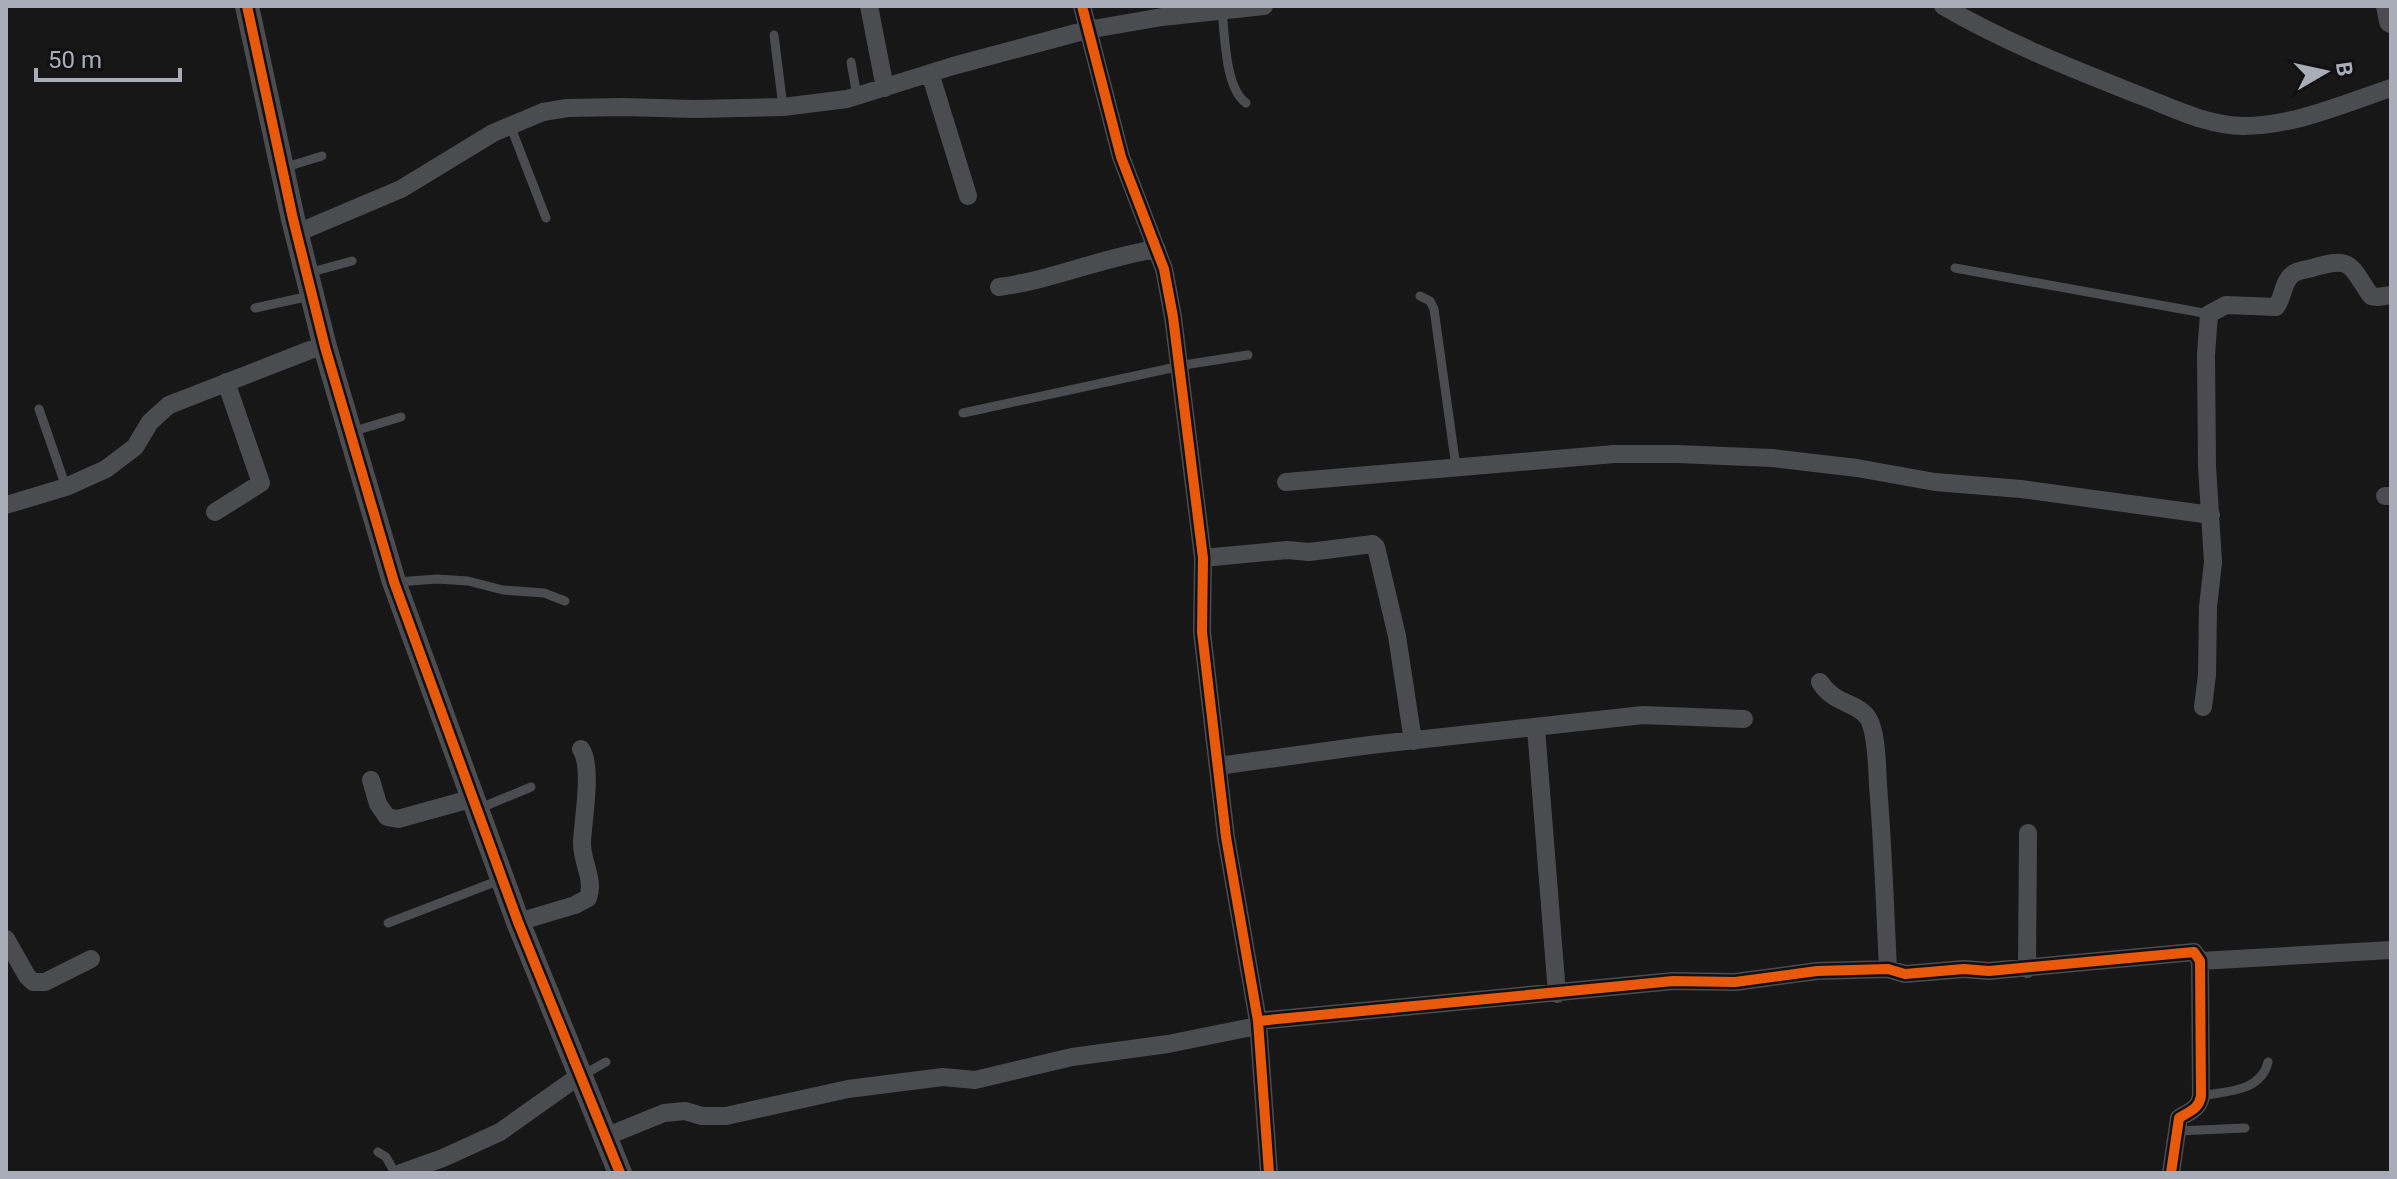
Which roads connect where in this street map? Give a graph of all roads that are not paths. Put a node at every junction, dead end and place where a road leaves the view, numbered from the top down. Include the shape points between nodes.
1 (247, 6) edge
2 (869, 6) edge
3 (1082, 6) edge
4 (1264, 6) edge
5 (1943, 6) edge
6 (2388, 6) edge
7 (1222, 10) junction
8 (2391, 21) edge
9 (1087, 30) junction
10 (774, 35) dead end
11 (851, 65) dead end
12 (930, 73) junction
13 (884, 83) junction
14 (2391, 88) edge
15 (856, 92) junction
16 (783, 102) junction
17 (1246, 103) dead end
18 (510, 125) junction
19 (322, 156) dead end
20 (283, 168) junction
21 (968, 196) dead end
22 (546, 218) dead end
23 (297, 233) junction
24 (1157, 249) junction
25 (352, 261) dead end
26 (1955, 268) dead end
27 (999, 287) dead end
28 (308, 289) junction
29 (2391, 295) edge
30 (1420, 296) dead end
31 (255, 308) dead end
32 (2209, 314) junction
33 (317, 348) junction
34 (1248, 355) dead end
35 (1185, 365) junction
36 (226, 382) junction
37 (39, 409) dead end
38 (963, 413) dead end
39 (401, 417) dead end
40 (351, 432) junction
41 (1456, 467) junction
42 (1286, 482) dead end
43 (65, 484) junction
44 (6, 505) edge
45 (215, 512) dead end
46 (2211, 515) junction
47 (1208, 557) junction
48 (394, 582) junction
49 (565, 601) dead end
50 (1820, 682) dead end
51 (2203, 707) dead end
52 (1744, 719) dead end
53 (1536, 728) junction
54 (1413, 741) junction
55 (581, 749) dead end
56 (1221, 766) junction
57 (371, 780) dead end
58 (531, 787) dead end
59 (473, 803) junction
60 (2028, 833) dead end
61 (500, 880) junction
62 (518, 922) junction
63 (388, 923) dead end
64 (6, 939) edge
65 (2391, 950) edge
66 (91, 959) dead end
67 (2200, 961) junction
68 (1888, 969) junction
69 (2027, 969) junction
70 (1557, 994) junction
71 (1260, 1022) junction
72 (606, 1062) dead end
73 (2268, 1062) dead end
74 (574, 1080) junction
75 (2201, 1096) junction
76 (2245, 1128) dead end
77 (2177, 1131) junction
78 (605, 1137) junction
79 (378, 1152) dead end
80 (398, 1173) edge
81 (620, 1173) edge
82 (1269, 1173) edge
83 (2171, 1173) edge

1 - 20 street
2 - 13 street
3 - 9 street
4 - 7 street
5 - 14 street via 2107,82 2219,124 2265,125
6 - 8 street
7 - 9 street
7 - 17 lane via 1232,85
9 - 12 street
9 - 24 street via 1121,157
10 - 16 lane
11 - 15 lane
12 - 13 street
12 - 21 street
13 - 15 street
15 - 16 street
16 - 18 street via 567,108
18 - 22 lane
18 - 23 street via 401,189
19 - 20 lane
20 - 23 street
23 - 28 street
24 - 27 street
24 - 35 street
25 - 28 lane
26 - 32 lane
28 - 31 lane
28 - 33 street
29 - 32 street via 2371,296 2350,265 2331,262 2295,272 2276,307 2226,305
30 - 41 lane via 1434,309
32 - 46 street
33 - 36 street
33 - 40 street
34 - 35 lane
35 - 38 lane
35 - 47 street
36 - 43 street via 169,405 123,457
36 - 45 street via 261,483
37 - 43 lane
39 - 40 lane
40 - 48 street
41 - 42 street
41 - 46 street via 1614,454 1757,457
43 - 44 street
46 - 51 street
47 - 54 street via 1368,543 1376,547
47 - 56 street via 1202,632
48 - 49 lane via 468,581
48 - 59 street
50 - 68 street via 1827,694 1870,721
52 - 53 street via 1643,715
53 - 54 street
53 - 70 street
54 - 56 street
55 - 62 street via 582,847 591,890 575,905
56 - 71 street via 1226,837
57 - 59 street via 387,817
58 - 59 lane
59 - 61 street
60 - 69 street
61 - 62 street
61 - 63 lane
62 - 74 street via 539,968
64 - 66 street via 33,982 45,982
65 - 67 street
67 - 69 street via 2189,952
67 - 75 street
68 - 69 street via 1905,974
68 - 70 street via 1715,983 1673,981
70 - 71 street
71 - 78 street via 975,1080 943,1077 863,1087 714,1117 664,1113
71 - 82 street
72 - 74 lane
73 - 75 lane via 2253,1085
74 - 78 street
74 - 80 street via 500,1132
75 - 77 street via 2198,1105 2179,1118
76 - 77 lane
77 - 83 street
78 - 81 street
79 - 80 lane

